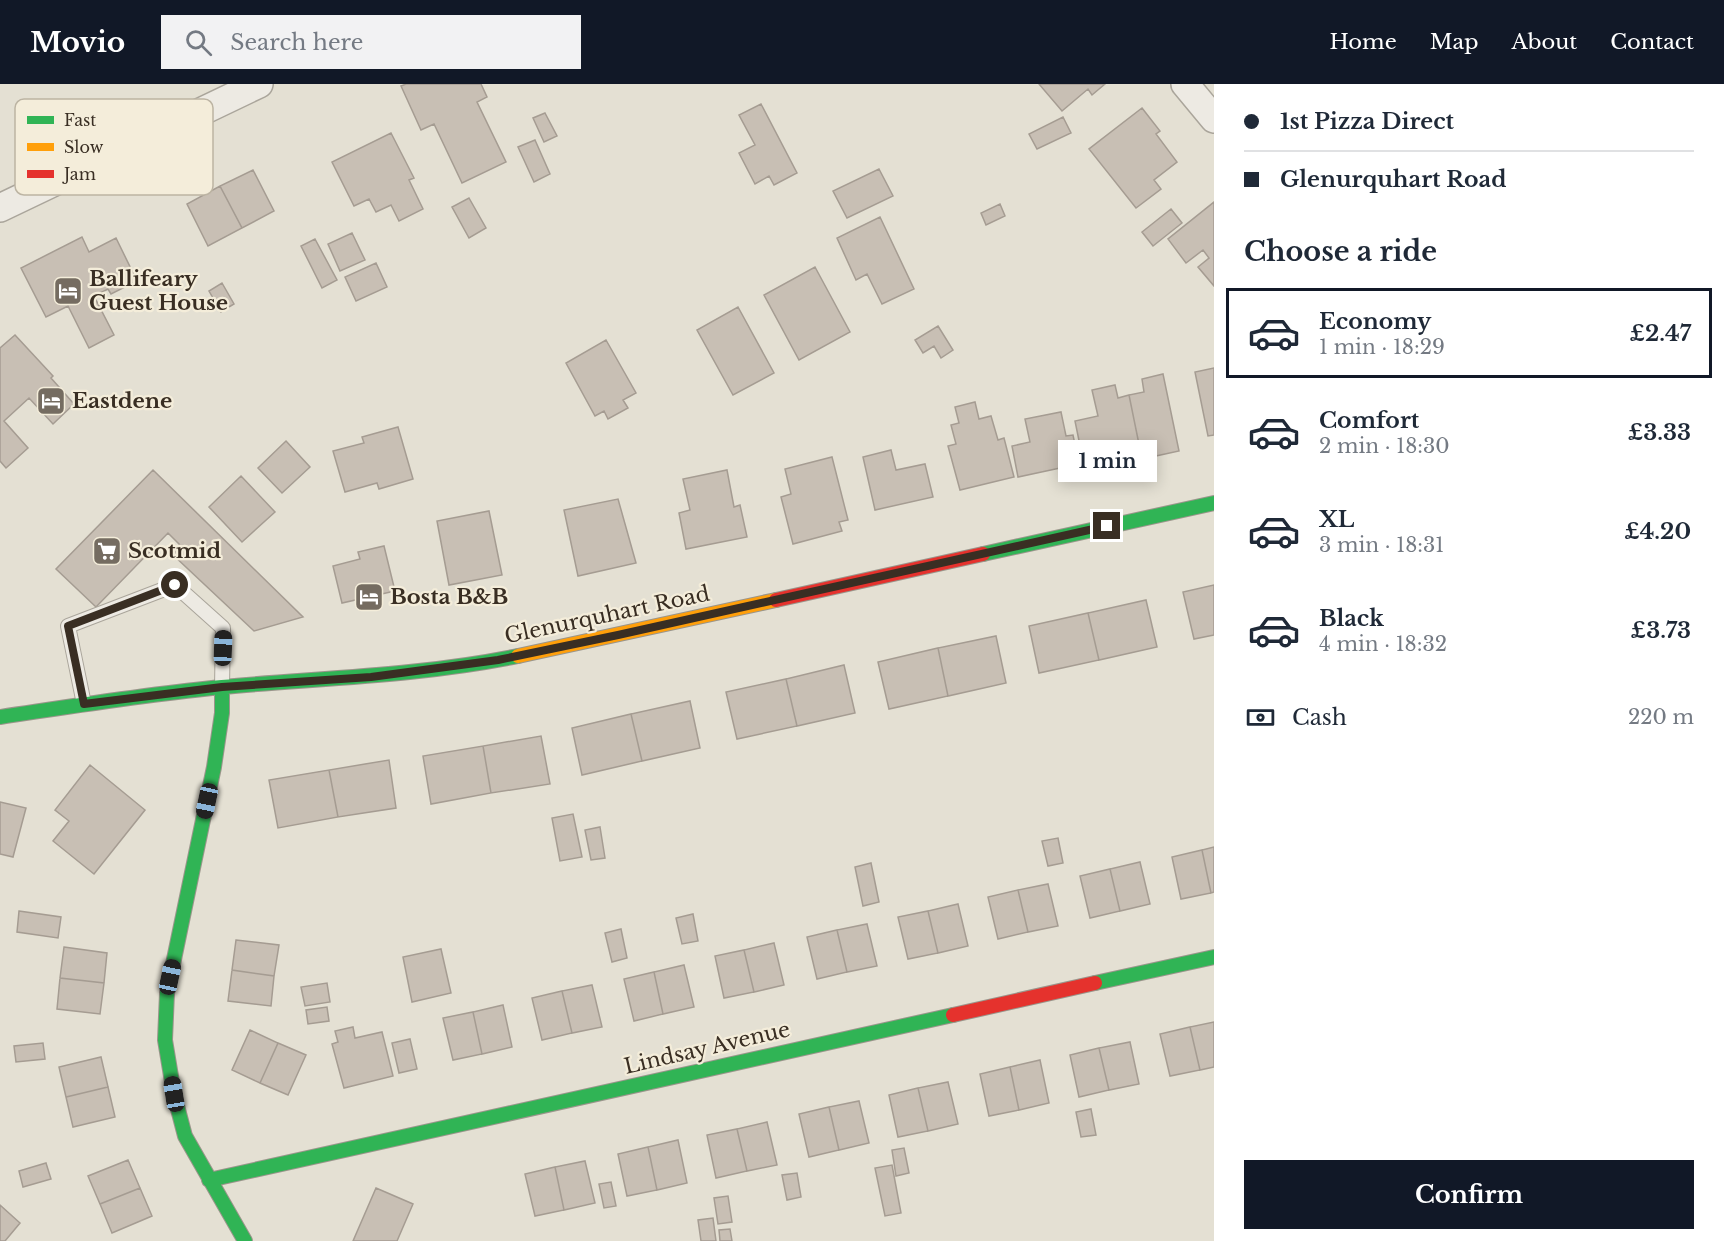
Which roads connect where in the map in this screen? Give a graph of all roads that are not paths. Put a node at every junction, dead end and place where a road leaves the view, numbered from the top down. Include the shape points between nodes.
1 (259, 84) edge
2 (1185, 84) edge
3 (213, 106) edge
4 (1214, 119) edge
5 (27, 195) edge
6 (0, 208) edge
7 (1214, 503) edge
8 (222, 687) junction
9 (84, 704) junction
10 (0, 717) edge
11 (1214, 957) edge
12 (209, 1180) junction
13 (245, 1241) edge

1 - 3 street
2 - 4 street
5 - 6 street
7 - 8 main road, Glenurquhart Road via 498,660 371,677
8 - 9 main road, Glenurquhart Road
8 - 9 lane via 223,628 175,585 68,626
8 - 12 main road via 214,767 167,993 165,1040 185,1136
9 - 10 main road, Glenurquhart Road
11 - 12 main road, Lindsay Avenue
12 - 13 main road

